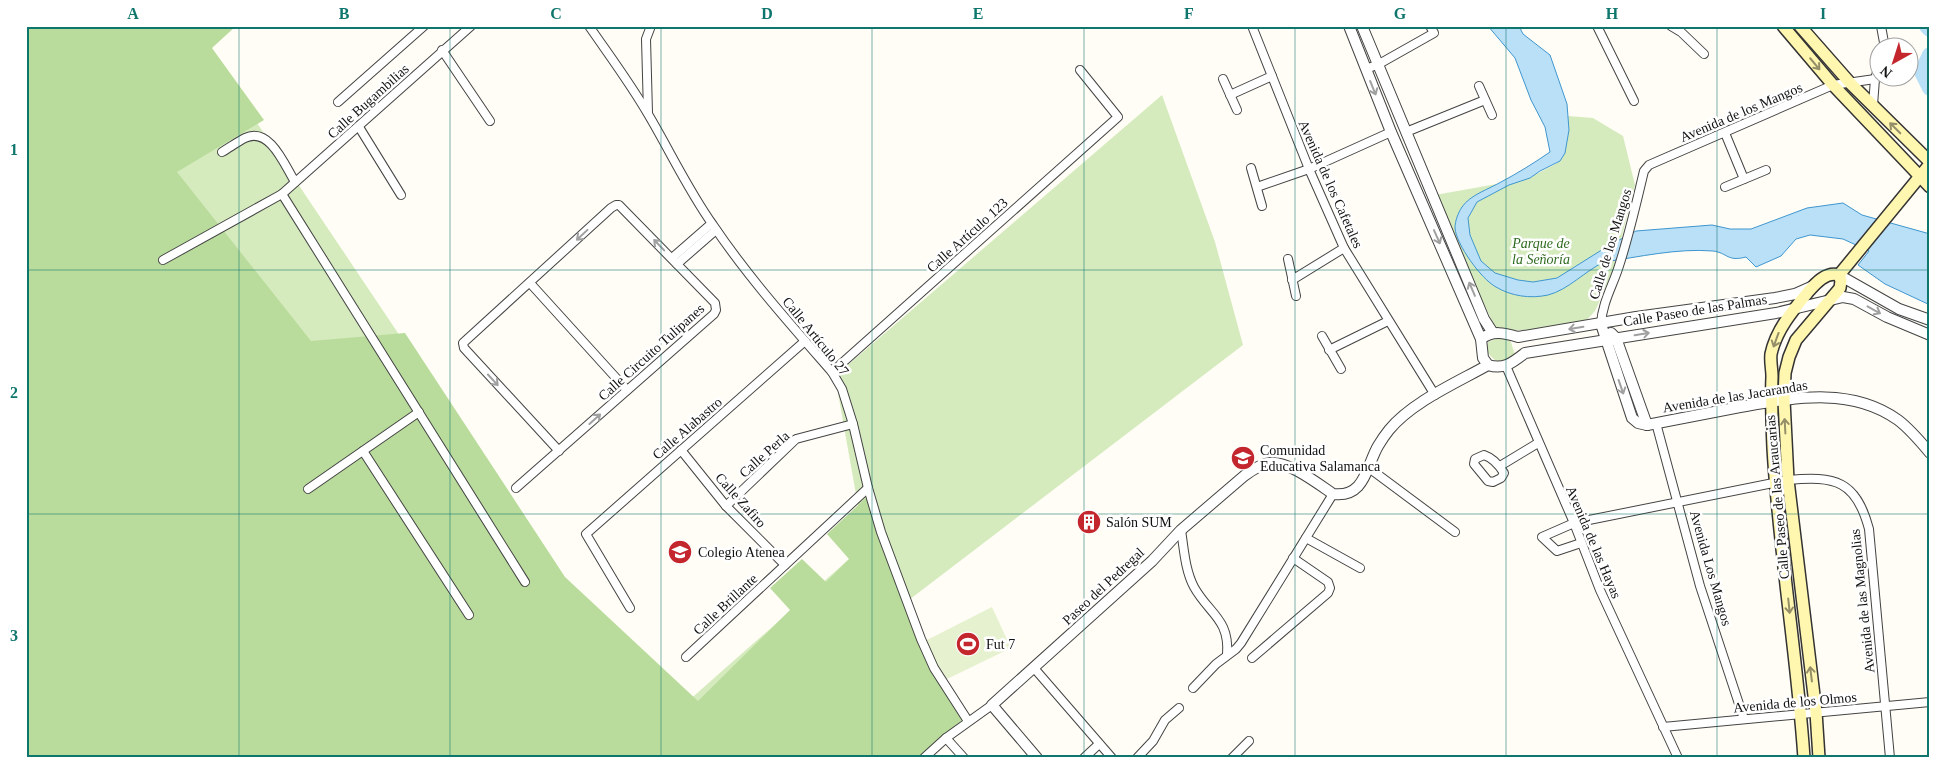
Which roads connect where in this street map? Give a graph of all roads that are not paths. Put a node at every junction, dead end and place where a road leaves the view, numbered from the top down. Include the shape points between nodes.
1 (424, 26) edge
2 (589, 26) edge
3 (651, 26) edge
4 (1252, 26) edge
5 (1349, 26) edge
6 (1362, 26) edge
7 (1430, 26) edge
8 (1597, 26) edge
9 (1671, 26) edge
10 (1783, 26) edge
11 (1800, 26) edge
12 (467, 27) edge
13 (442, 50) junction
14 (1704, 54) dead end
15 (1379, 64) junction
16 (1080, 70) dead end
17 (1366, 70) junction
18 (1272, 76) junction
19 (1223, 78) dead end
20 (1868, 80) edge
21 (1851, 84) junction
22 (1479, 86) dead end
23 (1833, 86) junction
24 (1874, 88) edge
25 (1230, 95) junction
26 (1485, 100) junction
27 (1634, 101) dead end
28 (338, 102) dead end
29 (1873, 105) junction
30 (1237, 110) dead end
31 (648, 114) junction
32 (1492, 115) dead end
33 (490, 121) dead end
34 (359, 126) junction
35 (1391, 132) junction
36 (1406, 132) junction
37 (1725, 133) junction
38 (222, 152) dead end
39 (1417, 158) junction
40 (1404, 163) junction
41 (1930, 163) edge
42 (1251, 168) dead end
43 (1309, 169) junction
44 (1766, 170) dead end
45 (1644, 171) joint
46 (1920, 178) junction
47 (1744, 179) junction
48 (295, 182) junction
49 (1257, 187) junction
50 (1725, 187) dead end
51 (1930, 187) edge
52 (282, 194) junction
53 (400, 195) dead end
54 (1262, 206) dead end
55 (713, 226) junction
56 (1344, 248) junction
57 (1288, 259) dead end
58 (163, 260) dead end
59 (675, 261) junction
60 (1839, 275) junction
61 (1292, 280) junction
62 (530, 283) junction
63 (1813, 286) junction
64 (1296, 296) dead end
65 (1829, 301) junction
66 (1796, 307) junction
67 (1930, 320) edge
68 (1388, 321) junction
69 (1601, 324) junction
70 (1493, 333) junction
71 (1930, 335) edge
72 (1322, 336) dead end
73 (1616, 338) junction
74 (1481, 339) junction
75 (1605, 340) junction
76 (805, 341) junction
77 (1329, 350) junction
78 (1488, 365) junction
79 (1506, 366) junction
80 (1340, 369) dead end
81 (832, 372) junction
82 (627, 390) junction
83 (1435, 395) junction
84 (1784, 400) junction
85 (1770, 402) junction
86 (419, 412) junction
87 (853, 424) junction
88 (1651, 424) junction
89 (1538, 443) junction
90 (681, 450) junction
91 (362, 451) junction
92 (559, 451) junction
93 (1930, 453) edge
94 (1500, 466) dead end
95 (1369, 468) junction
96 (1788, 480) junction
97 (1775, 482) junction
98 (516, 488) dead end
99 (868, 488) junction
100 (308, 489) dead end
101 (1333, 494) junction
102 (1678, 503) junction
103 (726, 506) junction
104 (1574, 523) junction
105 (1180, 530) junction
106 (1455, 532) dead end
107 (1306, 538) junction
108 (1581, 542) junction
109 (1293, 558) junction
110 (786, 565) junction
111 (1360, 568) dead end
112 (525, 582) dead end
113 (630, 608) dead end
114 (469, 615) dead end
115 (1227, 655) junction
116 (686, 657) dead end
117 (1252, 658) dead end
118 (1034, 668) junction
119 (1193, 688) dead end
120 (1930, 702) edge
121 (992, 705) junction
122 (1885, 706) junction
123 (1179, 708) dead end
124 (1816, 712) junction
125 (1801, 714) junction
126 (1744, 719) junction
127 (968, 721) junction
128 (1663, 727) junction
129 (946, 738) junction
130 (1249, 741) dead end
131 (1099, 744) junction
132 (924, 758) edge
133 (964, 758) edge
134 (1037, 758) edge
135 (1084, 758) edge
136 (1112, 758) edge
137 (1138, 758) edge
138 (1233, 758) edge
139 (1678, 758) edge
140 (1804, 758) edge
141 (1819, 758) edge
142 (1890, 758) edge

1 - 28 street
2 - 31 street, Calle Artículo 27
3 - 31 street via 646,39
4 - 18 street, Avenida de los Cafetales
5 - 17 street
6 - 15 street
7 - 15 street via 1434,33
8 - 27 street
9 - 14 street
10 -> 23 main road
11 - 21 main road
12 - 13 street, Calle Bugambilias
13 - 33 street
13 - 34 street, Calle Bugambilias
15 - 17 street
15 - 36 street
16 - 81 street, Calle Artículo 123 via 1118,117
17 -> 35 street
18 - 25 street
18 - 43 street, Avenida de los Cafetales
19 - 25 street
20 - 21 street, Avenida de los Mangos
21 - 23 street, Avenida de los Mangos
21 - 29 main road
22 - 26 street
23 - 37 street, Avenida de los Mangos
23 - 46 main road
24 - 29 street
25 - 30 street
26 - 32 street
26 - 36 street
41 -> 29 main road
31 - 55 street, Calle Artículo 27
34 - 48 street, Calle Bugambilias
34 - 53 street
35 - 40 street
35 - 43 street
36 - 39 street
37 - 45 street, Avenida de los Mangos via 1649,165
37 - 47 street
38 - 48 street via 246,137 266,140
39 - 40 street
70 -> 39 street via 1484,319
40 -> 74 street
41 - 46 main road, Calle Paseo de las Araucarias
42 - 49 street
43 - 49 street
43 - 56 street, Avenida de los Cafetales
44 - 47 street
45 - 69 street, Calle de los Mangos
46 - 51 main road
46 - 60 main road, Calle Paseo de las Araucarias
47 - 50 street
48 - 52 street, Calle Bugambilias
49 - 54 street
52 - 58 street, Calle Bugambilias
52 - 86 street
55 - 59 street
55 - 76 street, Calle Artículo 27
56 - 61 street
56 - 68 street, Avenida de los Cafetales
57 - 61 street
59 -> 62 street, Calle Circuito Tulipanes via 621,206 616,205
59 - 82 street, Calle Circuito Tulipanes via 715,303 716,310
60 - 63 main road, Calle Paseo de las Palmas via 1822,278
60 - 65 main road, Calle Paseo de las Araucarias via 1840,288
60 - 67 street via 1891,306
61 - 64 street
62 - 82 street
62 -> 92 street, Calle Circuito Tulipanes via 463,343 464,348
63 - 66 main road, Calle Paseo de las Araucarias
63 - 69 street, Calle Paseo de las Palmas via 1775,298
65 - 66 street, Calle Paseo de las Palmas
65 -> 71 street, Calle Paseo de las Palmas via 1849,297
65 - 84 main road, Calle Paseo de las Araucarias via 1796,340 1789,357
73 -> 66 street, Calle Paseo de las Palmas via 1776,313
66 -> 85 main road, Calle Paseo de las Araucarias via 1778,334 1771,355
68 - 77 street
68 - 83 street, Avenida de los Cafetales
69 -> 70 street, Calle Paseo de las Palmas via 1518,337
69 - 73 street, Avenida Los Mangos
69 - 75 street
70 - 74 street
72 - 77 street
73 - 75 street, Calle Paseo de las Palmas
73 - 88 street, Avenida Los Mangos
74 - 78 street via 1483,358
75 - 79 street, Calle Paseo de las Palmas via 1525,353
75 -> 88 street via 1632,418 1638,423
76 - 81 street, Calle Artículo 27
76 - 90 street, Calle Alabastro
77 - 80 street
78 - 79 street
78 - 83 street
79 - 89 street, Avenida de las Hayas
81 - 87 street, Calle Artículo 27 via 842,389
92 -> 82 street, Calle Circuito Tulipanes
83 - 95 street via 1404,415 1389,430 1377,446
84 - 85 street, Avenida de las Jacarandas
84 - 93 street, Avenida de las Jacarandas via 1814,396 1837,398 1879,409 1898,420
96 -> 84 main road, Calle Paseo de las Araucarias
85 - 88 street, Avenida de las Jacarandas
85 - 97 main road, Calle Paseo de las Araucarias
86 - 91 street
86 - 112 street
87 - 99 street, Calle Artículo 27
87 - 103 street, Calle Perla via 796,439
88 - 102 street, Avenida Los Mangos
89 - 94 street
89 - 104 street, Avenida de las Hayas
90 - 103 street, Calle Zafiro
90 - 113 street, Calle Alabastro via 586,534
91 - 100 street
91 - 114 street
92 - 98 street
95 - 101 street via 1356,488 1342,495
95 - 106 street
96 - 97 street, Avenida de las Magnolias
96 - 122 street, Avenida de las Magnolias via 1817,478 1834,481 1848,490 1865,514
124 -> 96 main road, Calle Paseo de las Araucarias
97 - 102 street, Avenida de las Magnolias
97 -> 125 main road, Calle Paseo de las Araucarias
99 - 110 street, Calle Brillante
99 - 127 street, Calle Artículo 27 via 920,639 934,668
101 - 105 street, Paseo del Pedregal via 1281,463 1267,463 1254,468
101 - 107 street
102 - 104 street, Avenida de las Magnolias
102 - 126 street, Avenida Los Mangos via 1700,586
103 - 110 street, Calle Zafiro
104 - 108 street, Avenida de las Hayas
104 - 108 street, Avenida de las Magnolias via 1542,537 1557,551
105 - 115 street via 1189,576 1226,631
105 - 118 street, Paseo del Pedregal via 1152,561
107 - 109 street
107 - 111 street
108 - 128 street, Avenida de las Hayas
109 - 115 street via 1241,643
109 - 117 street via 1328,582 1328,593
110 - 116 street, Calle Brillante
115 - 119 street
118 - 121 street, Paseo del Pedregal
118 - 131 street
120 - 122 street, Avenida de los Olmos
121 - 127 street, Paseo del Pedregal
121 - 134 street
122 - 124 street, Avenida de los Olmos
122 - 142 street, Avenida de las Magnolias
123 - 137 street via 1165,720 1154,741
124 - 125 street, Avenida de los Olmos
124 - 141 main road, Calle Paseo de las Araucarias
125 - 126 street, Avenida de los Olmos
125 - 140 main road, Calle Paseo de las Araucarias
126 - 128 street, Avenida de los Olmos
127 - 129 street, Paseo del Pedregal
128 - 139 street, Avenida de las Hayas
129 - 132 street, Paseo del Pedregal
129 - 133 street
130 - 138 street
131 - 135 street
131 - 136 street

